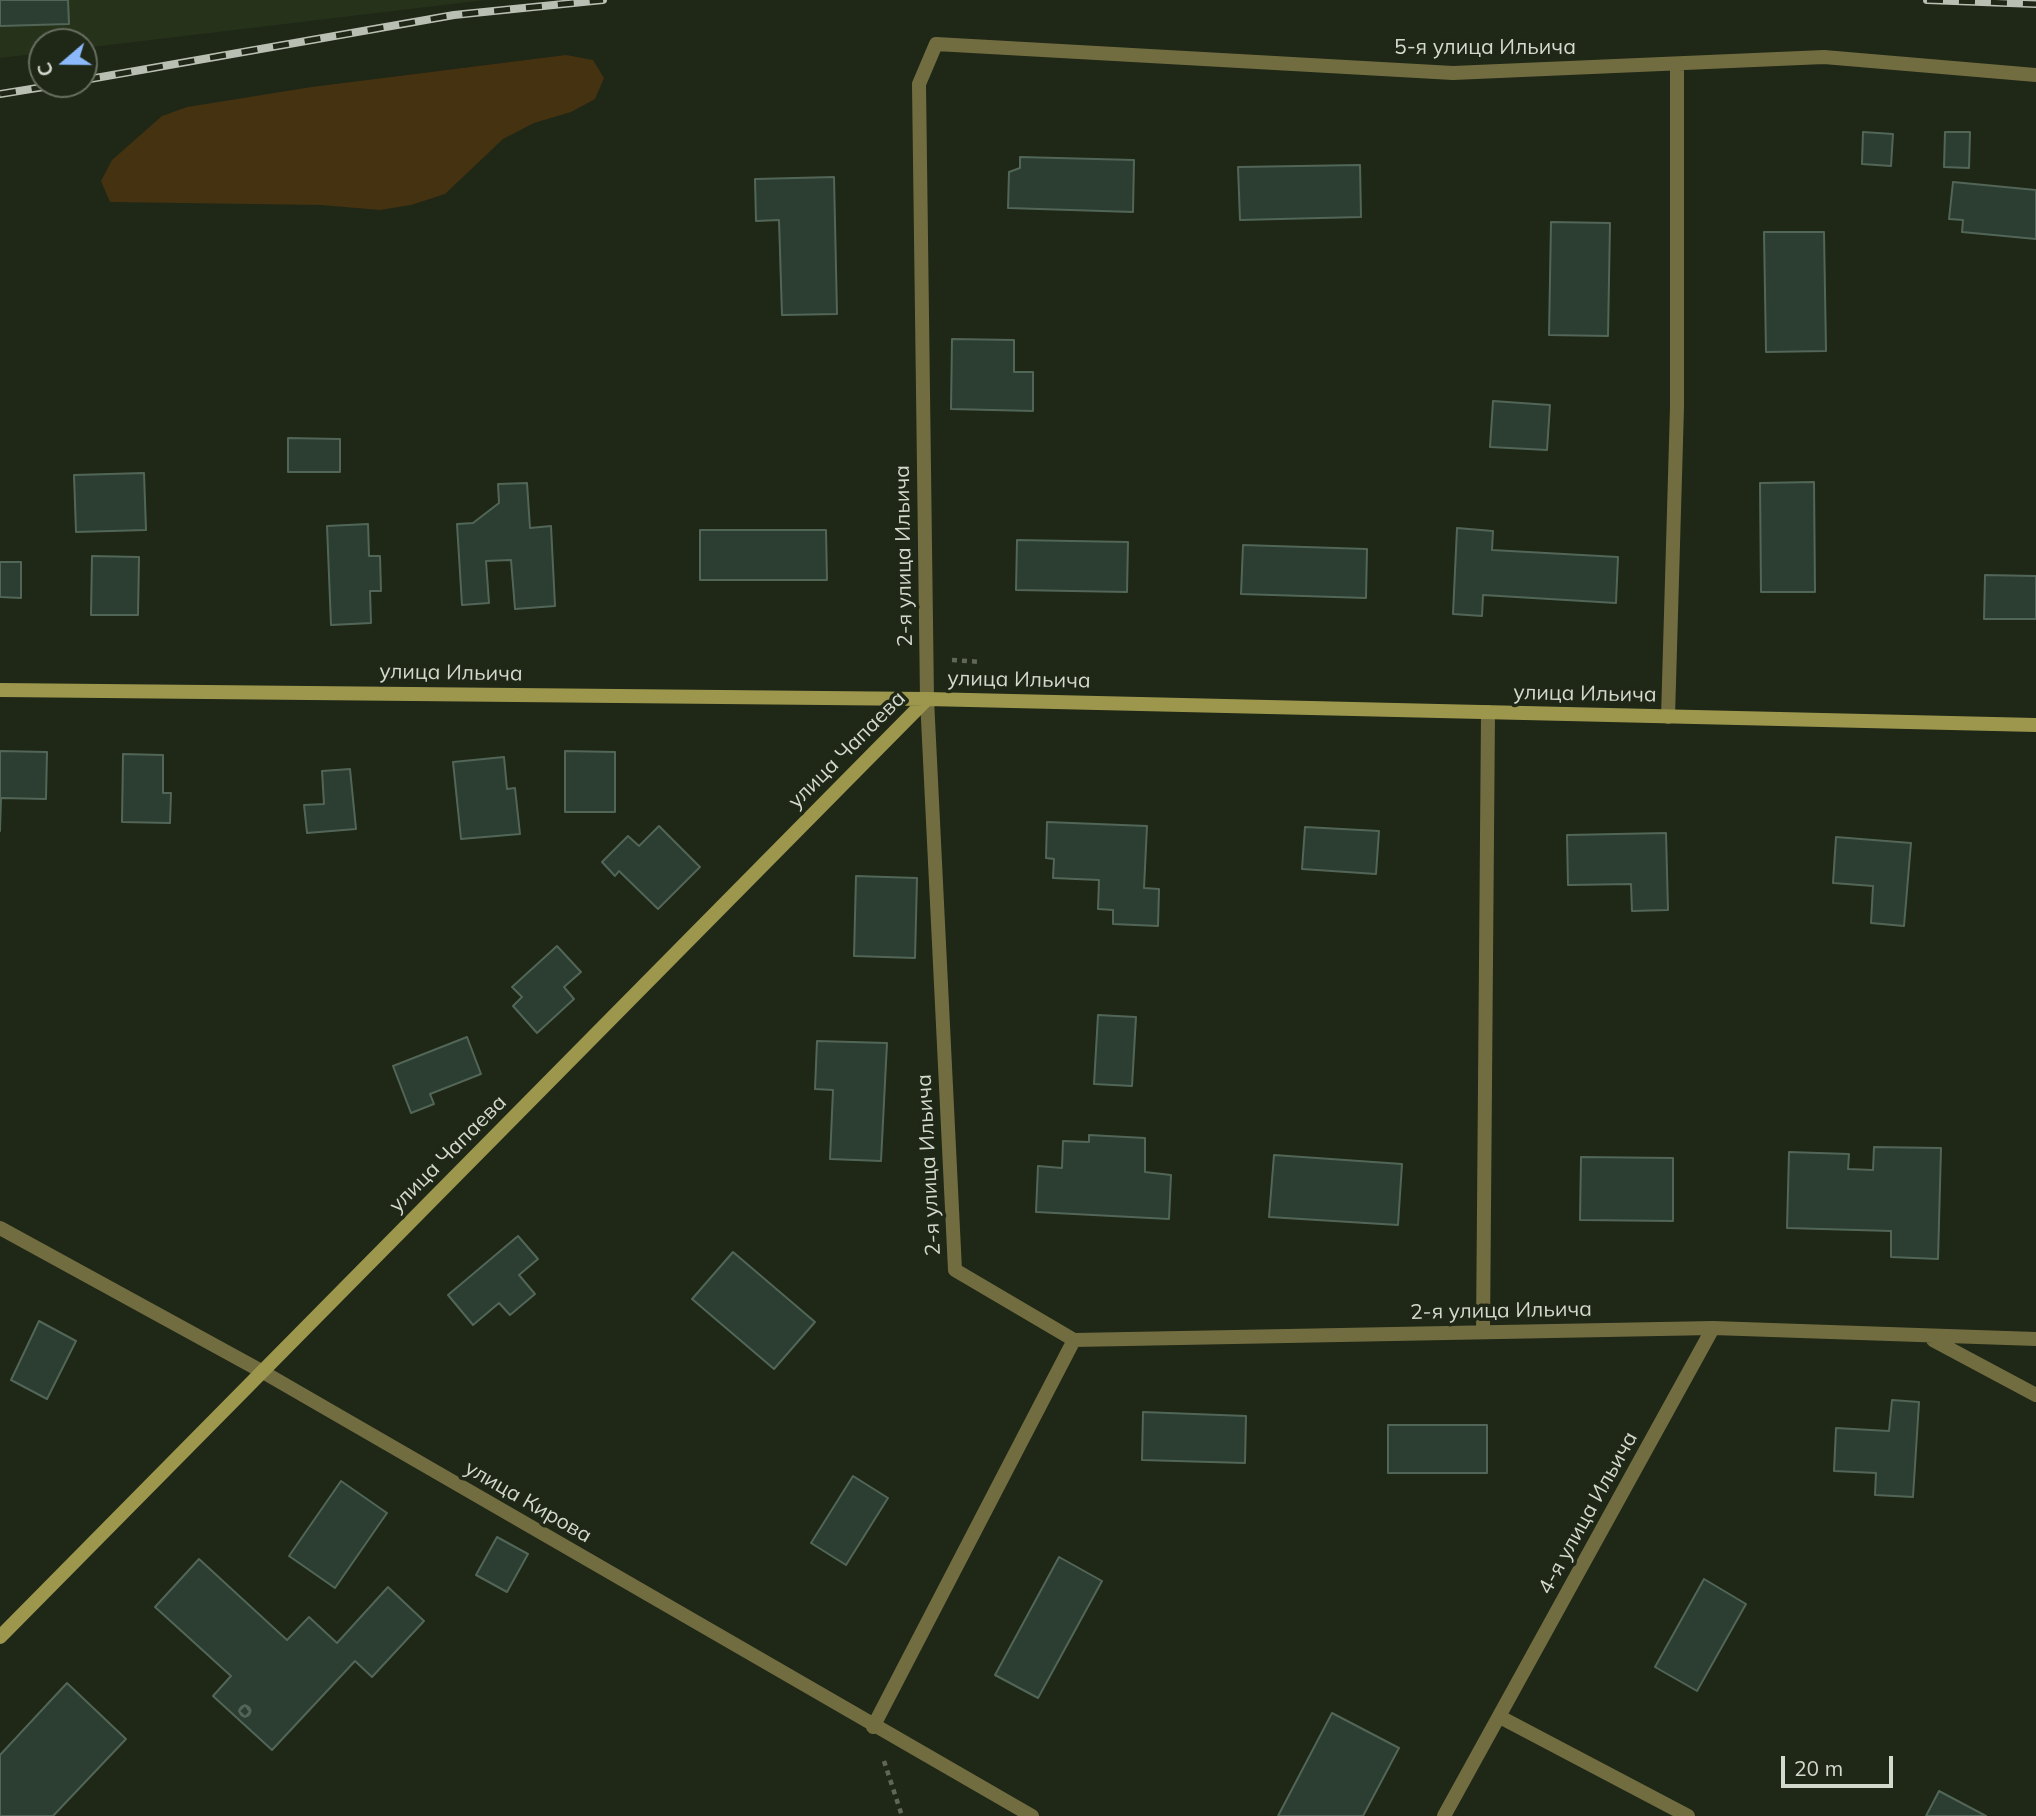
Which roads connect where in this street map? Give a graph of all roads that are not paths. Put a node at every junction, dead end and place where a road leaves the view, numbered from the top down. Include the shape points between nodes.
1 (1677, 64) junction
2 (2036, 75) edge
3 (919, 84) joint
4 (0, 690) edge
5 (927, 699) junction
6 (1488, 712) junction
7 (1668, 717) junction
8 (2036, 725) edge
9 (0, 1228) edge
10 (1713, 1328) junction
11 (1483, 1332) junction
12 (1929, 1338) junction
13 (2036, 1339) edge
14 (1074, 1340) junction
15 (262, 1372) junction
16 (2036, 1395) edge
17 (0, 1637) edge
18 (1500, 1717) junction
19 (873, 1727) junction
20 (1032, 1816) edge
21 (1444, 1816) edge
22 (1688, 1816) edge

1 - 2 street, 5-я улица Ильича via 1824,57
1 - 3 street, 5-я улица Ильича via 1453,73 936,44
1 - 7 street via 1677,407
3 - 5 street, 2-я улица Ильича
4 - 5 main road, улица Ильича
5 - 6 main road, улица Ильича
5 - 14 street, 2-я улица Ильича via 955,1270
5 - 15 main road, улица Чапаева
6 - 7 main road, улица Ильича
6 - 11 street
7 - 8 main road, улица Ильича
9 - 15 street, улица Кирова
10 - 11 street, 2-я улица Ильича
10 - 12 street, 2-я улица Ильича
10 - 18 street, 4-я улица Ильича
11 - 14 street, 2-я улица Ильича
12 - 13 street, 2-я улица Ильича
12 - 16 street
14 - 19 street
15 - 17 main road, улица Чапаева
15 - 19 street, улица Кирова
18 - 21 street, 4-я улица Ильича
18 - 22 street
19 - 20 street, улица Кирова

